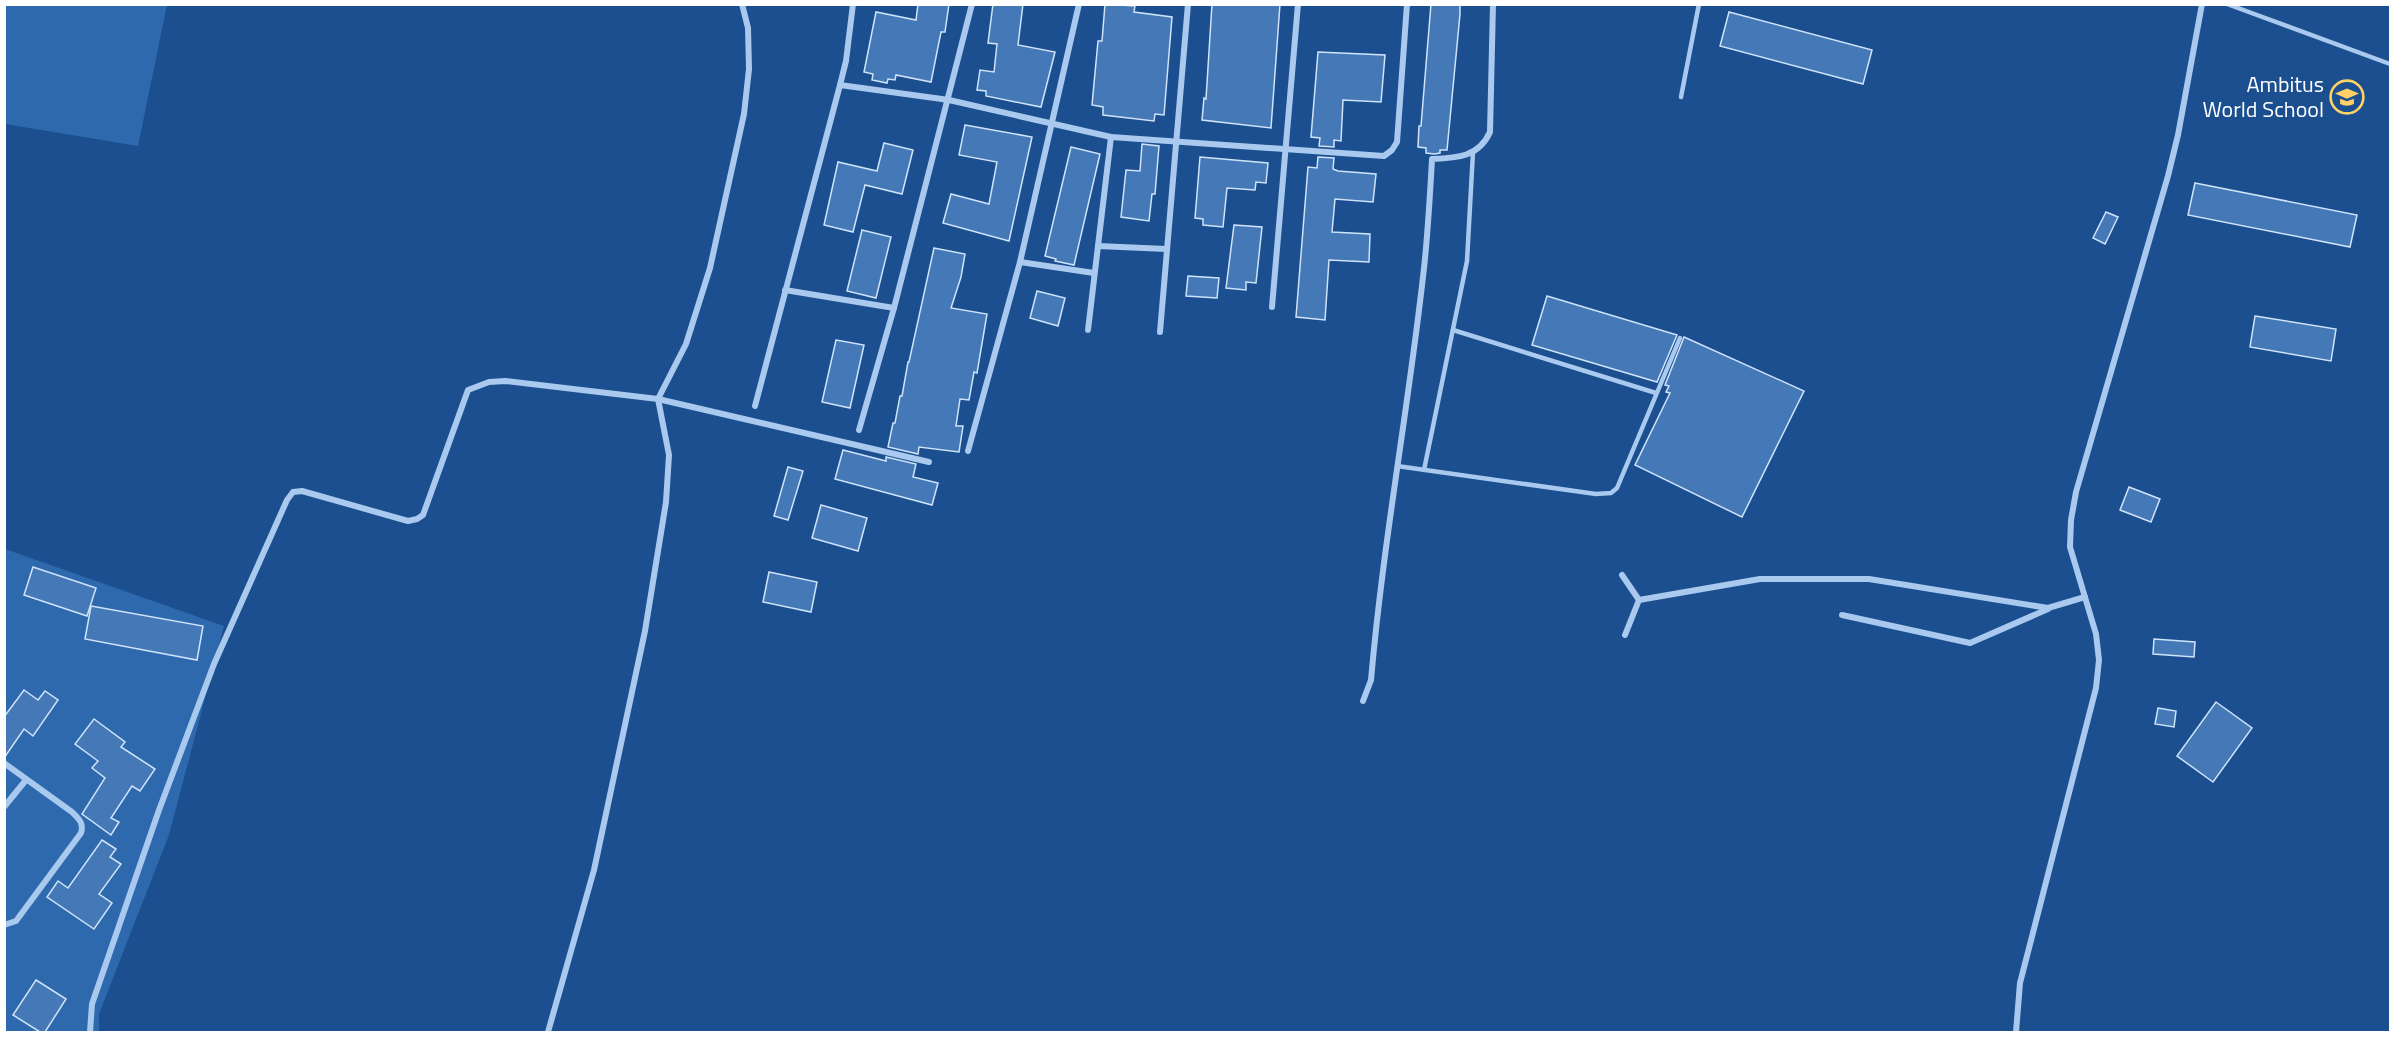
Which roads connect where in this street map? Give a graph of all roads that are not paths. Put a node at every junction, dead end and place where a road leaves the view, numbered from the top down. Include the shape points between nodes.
1 (742, 4) edge
2 (854, 4) edge
3 (972, 4) edge
4 (1079, 4) edge
5 (1188, 4) edge
6 (1298, 4) edge
7 (1407, 4) edge
8 (1493, 4) edge
9 (1699, 4) edge
10 (2202, 4) edge
11 (2227, 4) edge
12 (2391, 64) edge
13 (840, 85) junction
14 (1681, 97) dead end
15 (949, 100) junction
16 (1052, 124) junction
17 (1111, 137) junction
18 (1175, 141) junction
19 (1287, 149) junction
20 (1473, 152) junction
21 (1098, 246) junction
22 (1166, 249) junction
23 (1020, 262) junction
24 (1094, 273) junction
25 (786, 290) junction
26 (1272, 307) dead end
27 (894, 308) junction
28 (1089, 330) dead end
29 (1454, 330) junction
30 (1160, 332) dead end
31 (1680, 338) dead end
32 (1656, 393) junction
33 (658, 399) junction
34 (755, 406) dead end
35 (859, 430) dead end
36 (968, 451) dead end
37 (929, 462) dead end
38 (1397, 466) junction
39 (1424, 470) junction
40 (1622, 575) dead end
41 (2085, 597) junction
42 (1639, 600) junction
43 (2048, 608) junction
44 (1842, 615) dead end
45 (1625, 635) dead end
46 (1363, 701) dead end
47 (4, 763) edge
48 (26, 780) junction
49 (4, 807) edge
50 (4, 925) edge
51 (90, 1032) edge
52 (548, 1032) edge
53 (2016, 1032) edge

1 - 33 street via 748,28 749,69 744,114 710,268 686,344
2 - 13 street
3 - 15 street
4 - 16 street
5 - 18 street
6 - 19 street
7 - 19 street via 1397,142 1392,150 1384,156
8 - 20 street via 1490,132
9 - 14 lane
10 - 41 street via 2168,176 2076,492 2070,547
11 - 12 lane
13 - 15 street
13 - 25 street
15 - 16 street
15 - 27 street
16 - 17 street
16 - 23 street
17 - 18 street
17 - 21 street
18 - 19 street
18 - 22 street
19 - 26 street
20 - 29 lane via 1467,261
20 - 38 street via 1432,159 1424,266
21 - 22 street
21 - 24 street
22 - 30 street
23 - 24 street
23 - 36 street
24 - 28 street
25 - 27 street
25 - 34 street
27 - 35 street
29 - 32 lane
29 - 39 lane
31 - 32 lane
32 - 39 lane via 1617,488 1611,494
33 - 37 street
33 - 51 street via 489,382 468,390 423,515 417,519 408,521 302,491 294,492 286,500 214,664 159,810 92,1004
33 - 52 street via 669,455 666,502 645,632 594,870
38 - 39 lane
38 - 46 street via 1371,680
40 - 42 street
41 - 43 street
41 - 53 street via 2096,634 2096,688 2020,983
42 - 43 street via 1760,579 1869,579
42 - 45 street
43 - 44 street via 1970,643
47 - 48 street
48 - 49 street
48 - 50 street via 72,812 82,828 16,921

